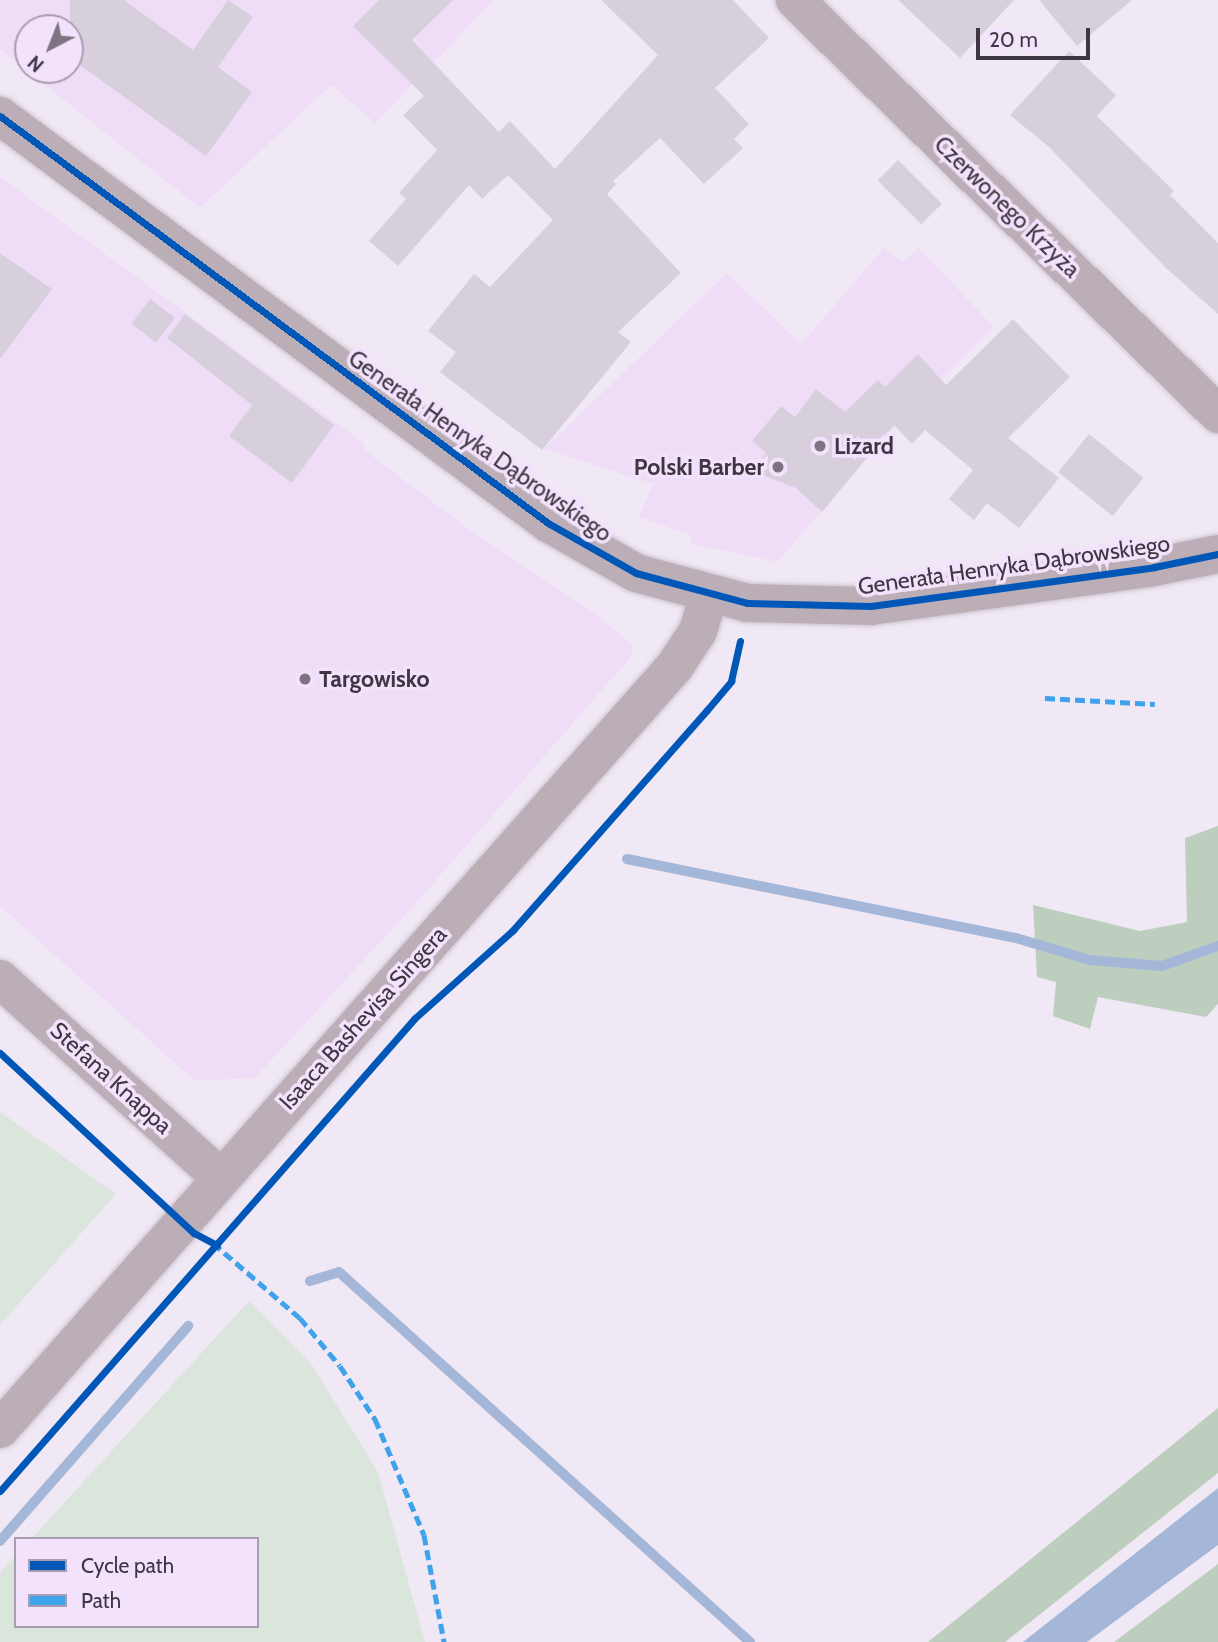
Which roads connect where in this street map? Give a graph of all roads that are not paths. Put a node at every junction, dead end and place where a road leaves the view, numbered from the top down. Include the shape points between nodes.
1 (795, 0) edge
2 (0, 116) edge
3 (1218, 414) edge
4 (1218, 554) edge
5 (709, 596) junction
6 (0, 979) edge
7 (221, 1178) junction
8 (0, 1429) edge

1 - 3 street, Czerwonego Krzyża
2 - 5 street, Generała Henryka Dąbrowskiego via 577,543 636,573
4 - 5 street, Generała Henryka Dąbrowskiego via 871,606 787,606
5 - 7 street, Isaaca Bashevisa Singera via 698,631 675,666
6 - 7 street, Stefana Knappa
7 - 8 street, Isaaca Bashevisa Singera

